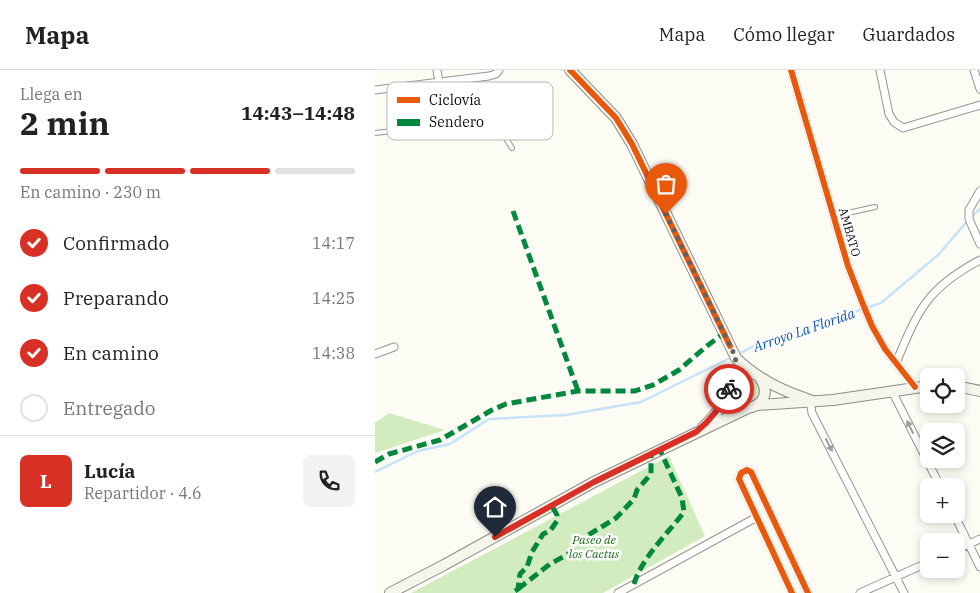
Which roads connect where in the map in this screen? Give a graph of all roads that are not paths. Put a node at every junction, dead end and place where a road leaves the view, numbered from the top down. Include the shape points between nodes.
1 (437, 70) edge
2 (499, 70) edge
3 (570, 70) edge
4 (791, 70) edge
5 (880, 70) edge
6 (974, 70) edge
7 (439, 82) joint
8 (980, 89) edge
9 (980, 106) edge
10 (507, 140) edge
11 (512, 148) dead end
12 (980, 191) edge
13 (875, 207) dead end
14 (834, 216) junction
15 (980, 244) edge
16 (980, 260) edge
17 (394, 347) dead end
18 (375, 354) edge
19 (736, 358) junction
20 (896, 363) junction
21 (758, 376) junction
22 (729, 387) junction
23 (915, 387) junction
24 (920, 387) edge
25 (965, 387) edge
26 (893, 391) junction
27 (980, 391) edge
28 (810, 400) junction
29 (753, 407) junction
30 (696, 432) junction
31 (936, 478) edge
32 (757, 517) junction
33 (958, 523) edge
34 (980, 539) edge
35 (969, 544) junction
36 (965, 546) edge
37 (920, 566) edge
38 (980, 567) edge
39 (896, 577) junction
40 (634, 584) junction
41 (390, 593) edge
42 (618, 593) edge
43 (638, 593) edge
44 (792, 593) edge
45 (808, 593) edge
46 (860, 593) edge
47 (904, 593) edge

1 - 7 street
2 - 7 street via 489,76
3 - 19 main road via 616,118 632,144
4 - 14 street, AMBATO
5 - 9 street via 889,114 903,128
6 - 8 street
10 - 11 lane
12 - 15 street via 969,210 969,219
13 - 14 lane
14 - 20 street, AMBATO via 867,316
16 - 20 street via 939,287 923,305
17 - 18 street
19 - 21 main road
19 - 22 main road
20 - 23 street, AMBATO
21 - 22 main road via 740,374
21 - 28 main road via 780,389
21 - 29 main road via 765,386 765,395
22 - 29 main road via 730,398 735,404
22 - 30 main road via 717,412
23 - 24 main road
23 - 26 main road
25 - 27 main road
26 - 28 main road
31 -> 26 street
28 - 29 main road
28 -> 39 street via 812,413
29 - 30 main road
30 - 41 main road via 594,482
32 - 40 street
32 - 44 street
32 - 45 street via 739,478 747,470 751,472
33 - 35 street
34 - 35 street
35 - 36 street
35 - 38 street
37 - 39 street
39 - 46 street
39 - 47 street
40 - 42 street
40 - 43 street

